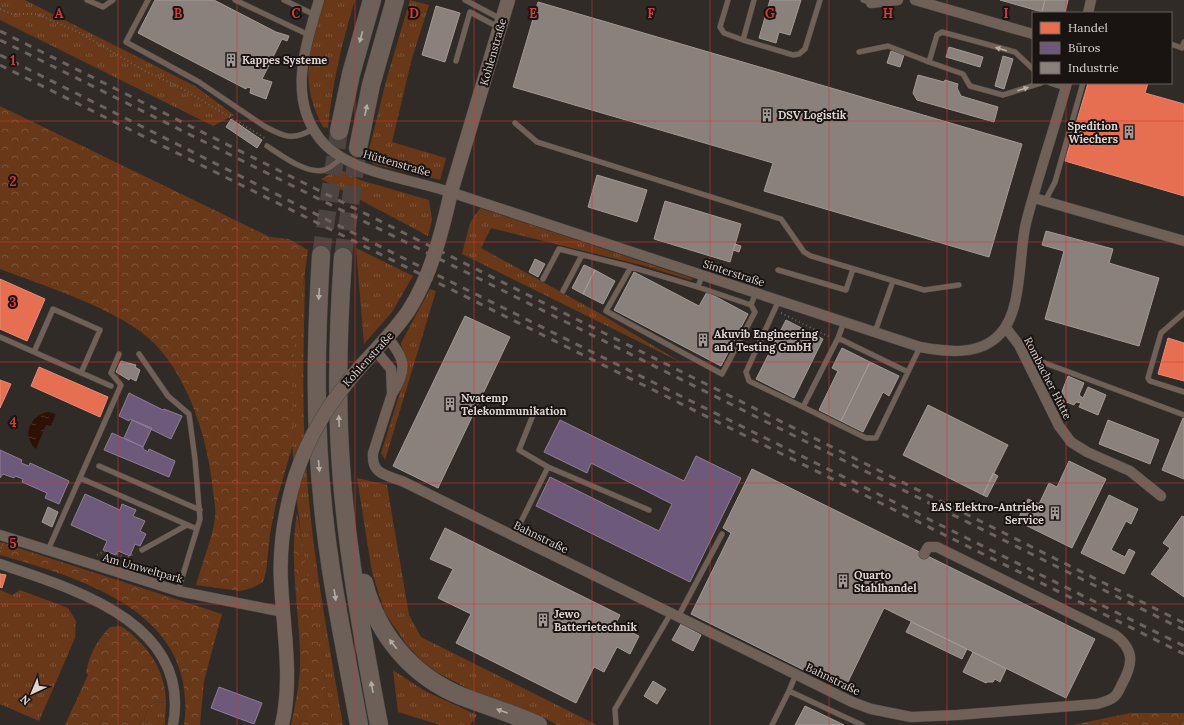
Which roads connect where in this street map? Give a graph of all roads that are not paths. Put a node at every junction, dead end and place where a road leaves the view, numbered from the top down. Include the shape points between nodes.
1 (87, 0) edge
2 (113, 0) edge
3 (148, 0) edge
4 (236, 0) edge
5 (284, 0) edge
6 (319, 0) edge
7 (372, 0) edge
8 (395, 0) edge
9 (465, 0) edge
10 (508, 0) edge
11 (728, 0) edge
12 (754, 0) edge
13 (820, 0) edge
14 (898, 0) edge
15 (915, 0) edge
16 (1092, 0) edge
17 (867, 2) edge
18 (1088, 12) edge
19 (315, 15) junction
20 (501, 24) junction
21 (1032, 34) edge
22 (309, 35) junction
23 (743, 40) junction
24 (1184, 42) edge
25 (1172, 44) edge
26 (859, 52) dead end
27 (456, 61) dead end
28 (929, 62) junction
29 (1032, 68) edge
30 (1038, 84) edge
31 (1056, 84) edge
32 (1083, 84) edge
33 (1067, 86) edge
34 (515, 123) dead end
35 (314, 129) junction
36 (339, 131) tunnel mouth
37 (267, 146) road end
38 (358, 148) tunnel mouth
39 (343, 158) junction
40 (451, 192) junction
41 (1034, 198) junction
42 (1045, 201) junction
43 (1184, 241) edge
44 (322, 255) tunnel mouth
45 (582, 255) junction
46 (343, 257) tunnel mouth
47 (631, 267) junction
48 (853, 269) junction
49 (778, 270) dead end
50 (702, 275) junction
51 (543, 279) dead end
52 (893, 281) junction
53 (959, 286) dead end
54 (698, 287) junction
55 (563, 291) dead end
56 (756, 292) junction
57 (779, 300) junction
58 (751, 305) junction
59 (1184, 313) edge
60 (844, 322) junction
61 (1006, 328) junction
62 (875, 332) junction
63 (0, 337) edge
64 (388, 338) junction
65 (838, 339) junction
66 (920, 347) junction
67 (376, 351) junction
68 (34, 352) junction
69 (120, 354) dead end
70 (139, 354) dead end
71 (1024, 355) junction
72 (908, 372) junction
73 (81, 373) junction
74 (111, 386) dead end
75 (1184, 392) edge
76 (392, 394) junction
77 (803, 407) junction
78 (535, 410) dead end
79 (1184, 415) edge
80 (99, 466) dead end
81 (548, 467) junction
82 (80, 478) junction
83 (1161, 496) dead end
84 (200, 510) junction
85 (649, 510) dead end
86 (187, 525) junction
87 (197, 529) junction
88 (347, 530) junction
89 (722, 534) dead end
90 (0, 535) edge
91 (514, 536) junction
92 (48, 550) junction
93 (142, 550) road end
94 (924, 554) dead end
95 (0, 564) edge
96 (178, 591) junction
97 (283, 612) junction
98 (675, 615) junction
99 (796, 674) junction
100 (789, 690) junction
101 (173, 725) edge
102 (282, 725) edge
103 (359, 725) edge
104 (379, 725) edge
105 (538, 725) edge
106 (616, 725) edge
107 (772, 725) edge
108 (862, 725) edge

1 - 2 lane via 103,7
3 - 35 lane via 126,42 199,82 274,132 288,137 301,136
4 - 22 lane
5 - 19 lane
6 - 19 street, Hüttenstraße
7 -> 36 highway via 351,74
38 -> 8 highway
9 - 20 lane
10 - 20 street, Kohlenstraße
11 - 23 lane via 720,27 724,33
12 - 23 lane
13 - 23 lane via 807,46 799,54 793,55
14 - 17 street
15 - 21 street
16 - 18 street
19 - 22 street, Hüttenstraße
20 - 27 lane via 470,12
20 - 40 street, Kohlenstraße
22 - 35 street, Hüttenstraße via 303,57 302,98
24 - 25 lane via 1182,48
26 - 28 lane via 888,46
29 -> 28 lane via 1014,52 942,32 937,35
28 -> 30 lane via 963,74 970,86 1003,95
31 - 33 lane
32 - 42 lane via 1055,182
33 - 41 street
34 - 48 lane via 536,142 781,219 804,252
35 - 39 street, Hüttenstraße via 328,147
37 - 39 lane via 292,163 308,169 324,170
39 - 40 street, Hüttenstraße via 370,170
40 - 50 street, Sinterstraße
40 - 64 street, Kohlenstraße via 445,220 429,268 409,310
41 - 42 street
41 - 61 street via 1024,233 1017,295 1012,317
42 - 43 street
44 -> 103 highway via 316,368 319,464 330,564
45 - 47 lane
45 - 51 lane via 559,249
45 - 55 lane
88 -> 46 highway via 341,466 338,368
47 - 54 lane
47 - 58 lane via 606,311 722,374 754,312
48 - 49 lane via 846,290
48 - 52 lane
50 - 54 lane
50 - 56 street, Sinterstraße
52 - 53 lane via 924,290
52 - 62 lane
54 - 58 lane
56 - 57 street, Sinterstraße
56 - 58 lane
57 - 60 street, Sinterstraße
57 - 77 lane via 746,372 749,381
59 - 75 lane via 1161,333 1148,378 1150,381
60 - 62 street, Sinterstraße
60 - 65 lane
61 - 66 street, Sinterstraße via 988,343 969,350 943,351
61 - 71 street, Rombacher Hütte
62 - 66 street, Sinterstraße
63 - 68 lane
64 - 67 street, Kohlenstraße
64 - 76 street, Bahnstraße via 403,360 401,374
65 - 72 lane
65 - 77 lane
66 - 72 lane
67 - 76 street, Bahnstraße via 391,369
67 - 97 street, Kohlenstraße, bridge via 324,413 307,445 295,477 280,552
68 - 73 lane
68 - 73 lane via 53,309 60,312 100,330
69 - 82 lane via 111,373 121,385
70 - 84 lane via 168,396 189,414
71 - 79 lane
71 - 83 street, Rombacher Hütte via 1059,426 1071,442 1130,471
72 - 77 lane via 876,438 866,438
73 - 74 lane
76 - 91 street, Bahnstraße via 373,453 372,462 375,468
78 - 81 lane via 519,450
80 - 84 lane
81 - 85 lane
81 - 91 lane
82 - 86 lane
82 - 92 lane
84 - 87 lane
86 - 87 lane
86 - 93 lane
87 - 96 lane
104 -> 88 highway
105 -> 88 highway via 447,689 412,665 391,642 377,620 369,602 358,549
89 - 98 lane
90 - 92 street, Am Umweltpark
91 - 98 street, Bahnstraße
92 - 96 street, Am Umweltpark
94 - 99 street, Bahnstraße via 928,547 937,547 1122,640 1128,650 1130,668 1116,696 1097,704 911,716 871,709
95 - 101 street via 105,605 133,622 149,637 165,662 174,695
96 - 97 street, Am Umweltpark
97 - 102 street, Kohlenstraße via 287,679
98 - 99 street, Bahnstraße
98 - 106 lane via 615,710
99 - 100 lane
100 - 107 lane
100 - 108 lane

